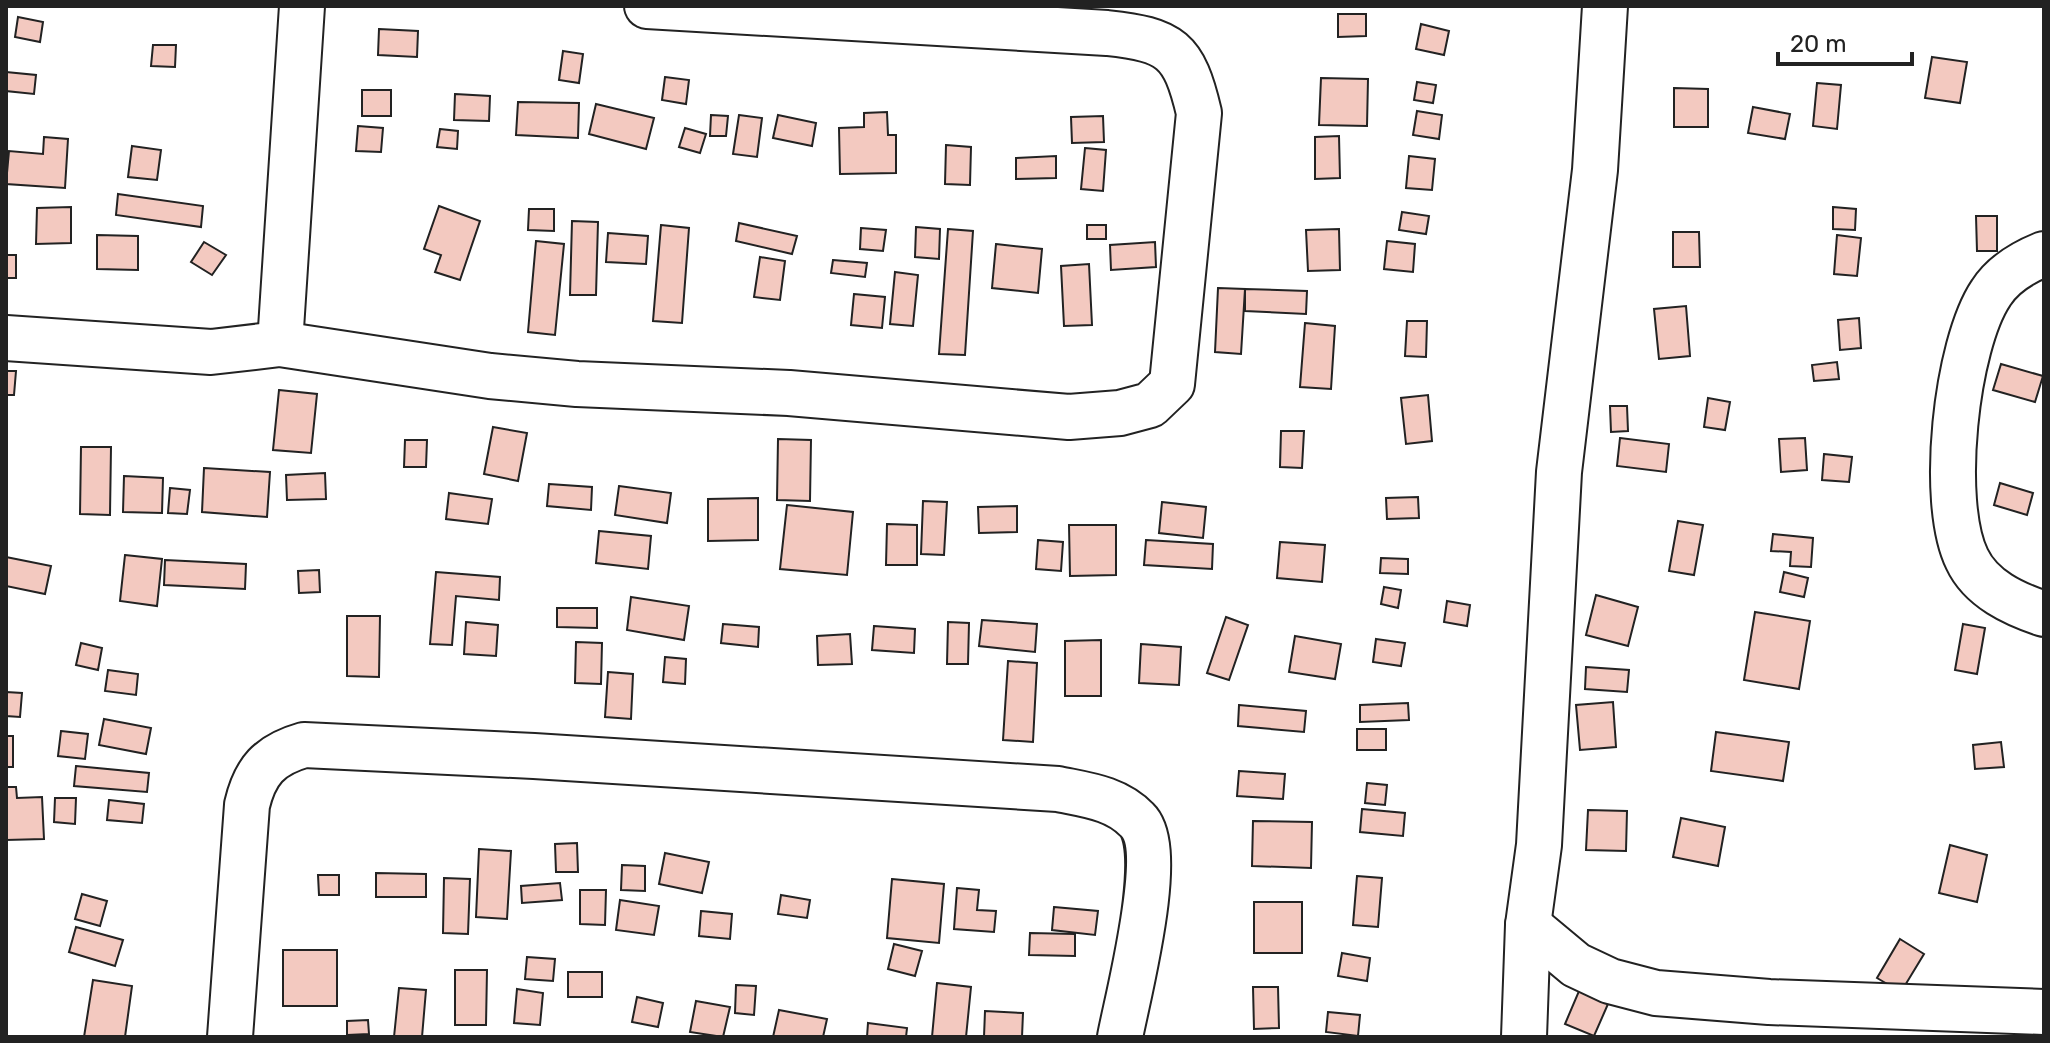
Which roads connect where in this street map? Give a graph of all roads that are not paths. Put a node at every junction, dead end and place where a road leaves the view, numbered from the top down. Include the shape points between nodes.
1 (302, 6) edge
2 (647, 6) edge
3 (1605, 6) edge
4 (2044, 254) edge
5 (6, 338) edge
6 (280, 344) junction
7 (2044, 614) edge
8 (1528, 925) junction
9 (2044, 1012) edge
10 (1931, 1022) edge
11 (230, 1037) edge
12 (1120, 1037) edge
13 (1524, 1037) edge

1 - 6 street
2 - 6 street via 1107,33 1149,37 1172,50 1191,79 1199,113 1172,384 1150,405 1069,417 789,393 548,382
3 - 8 street via 1595,170 1559,472 1539,845
4 - 7 street via 2014,269 1991,292 1979,317 1951,454 1955,526 1968,561 1992,590
5 - 6 street via 211,352
8 - 10 street via 1576,965 1656,993
8 - 13 street
9 - 10 street
11 - 12 street via 253,781 265,763 304,745 1058,789 1117,804 1140,822 1148,843 1150,876

